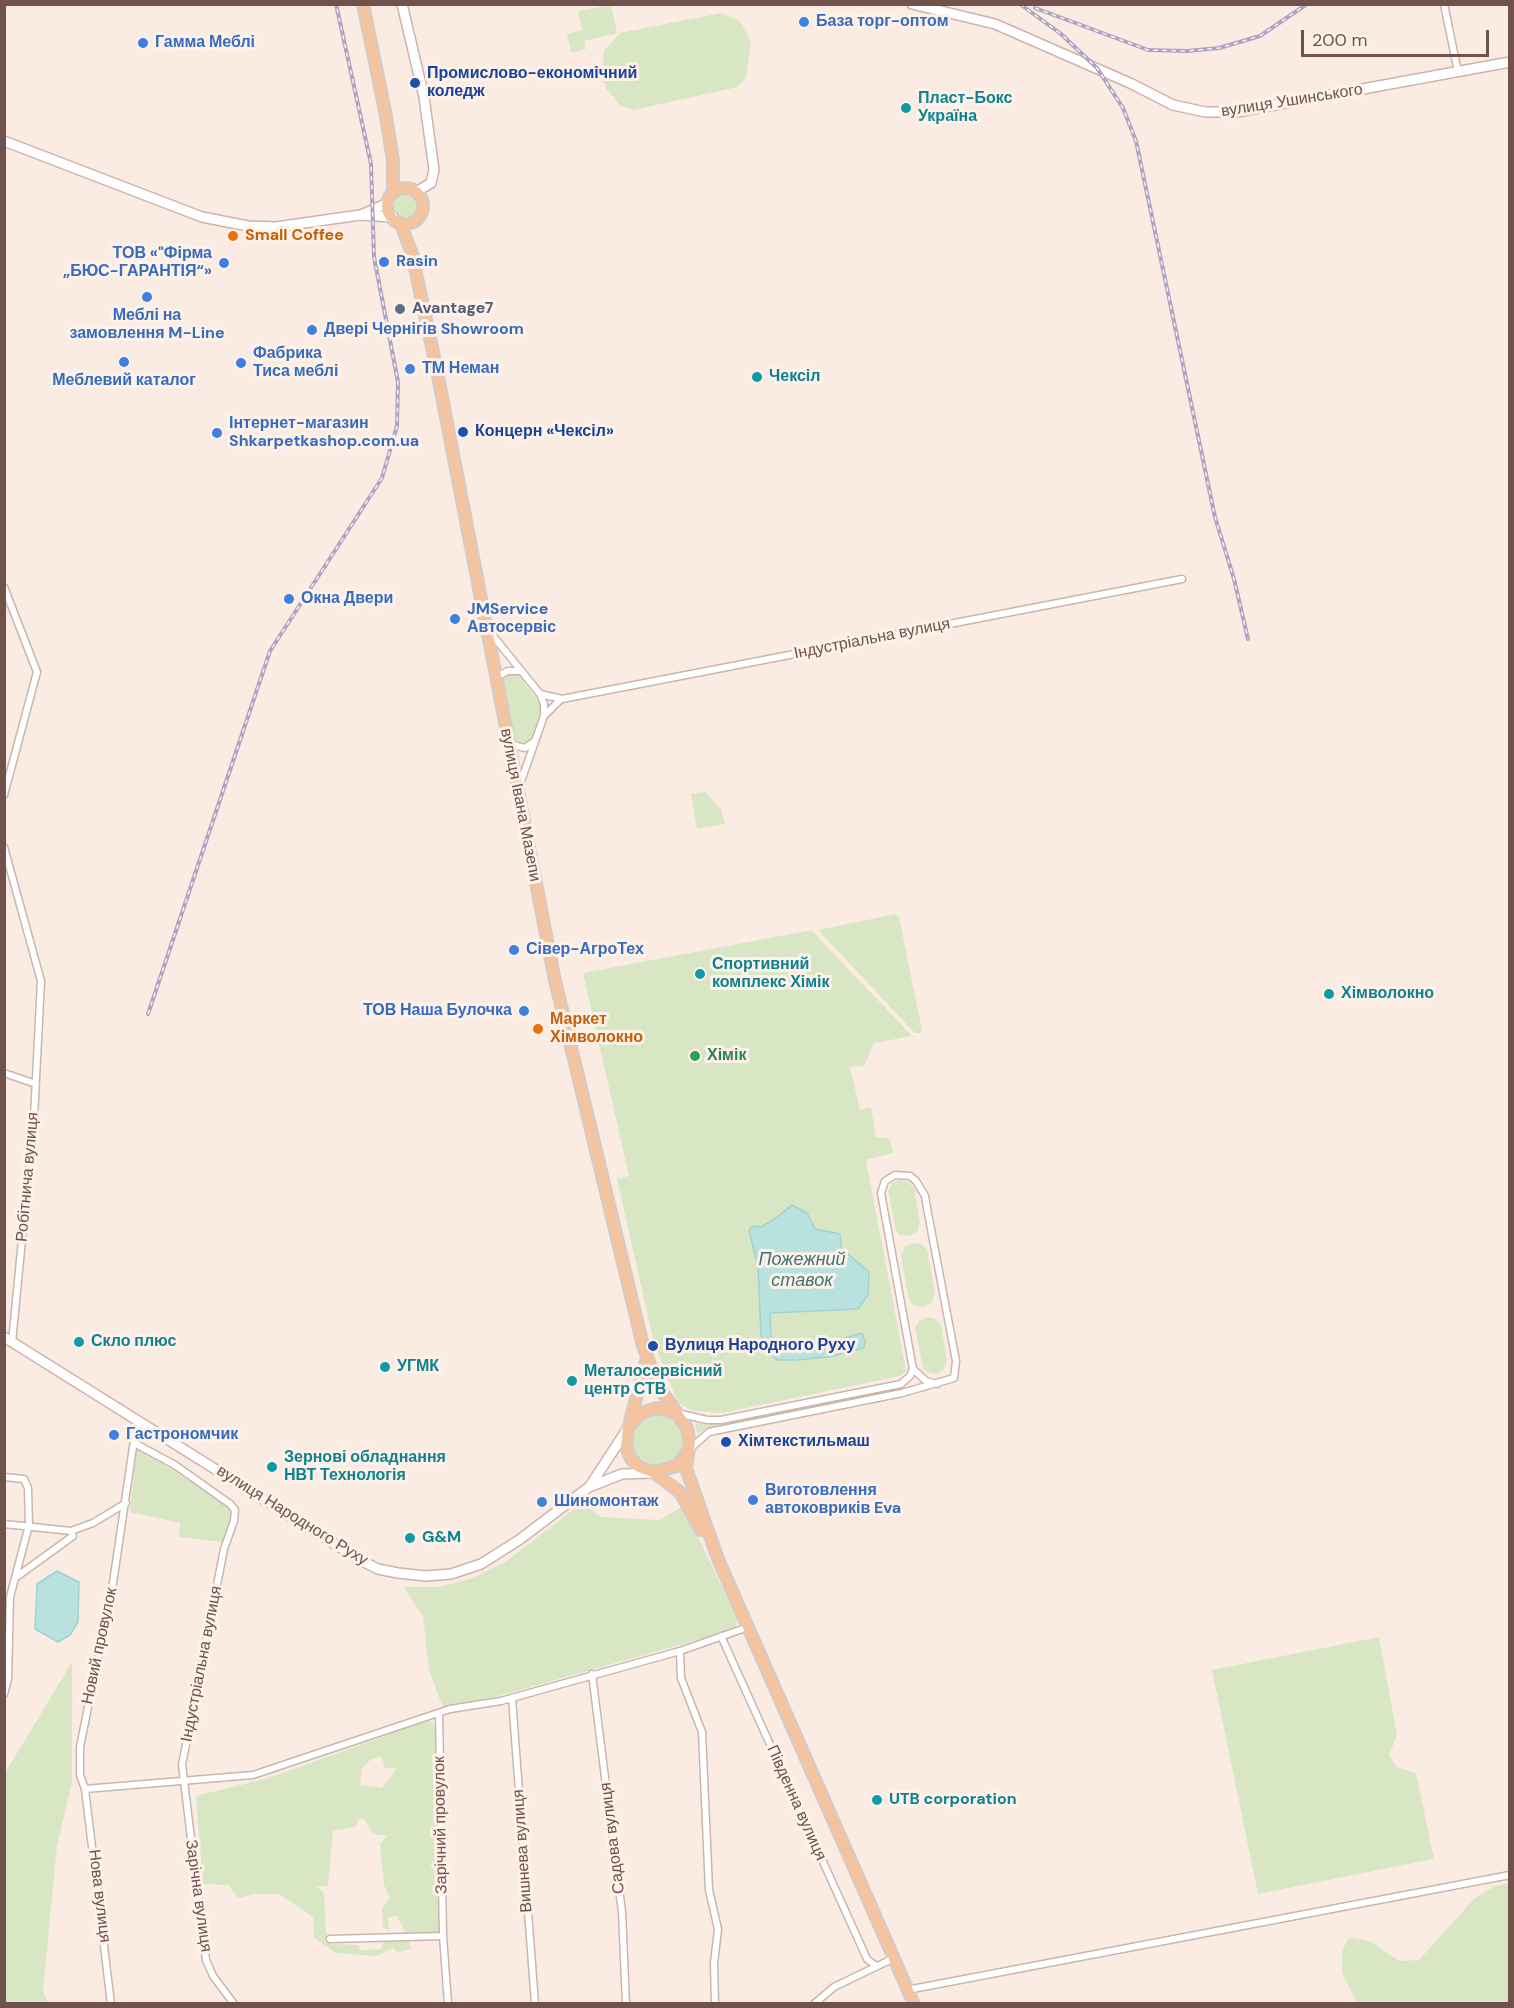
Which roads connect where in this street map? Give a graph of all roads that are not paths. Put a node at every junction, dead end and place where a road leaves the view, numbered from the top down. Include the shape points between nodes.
1 (363, 4) edge
2 (402, 4) edge
3 (912, 4) edge
4 (1444, 4) edge
5 (1509, 62) edge
6 (1458, 72) junction
7 (4, 141) edge
8 (393, 160) junction
9 (411, 190) junction
10 (391, 198) junction
11 (360, 216) junction
12 (396, 220) junction
13 (413, 222) junction
14 (411, 248) junction
15 (1182, 579) dead end
16 (4, 587) edge
17 (486, 627) junction
18 (520, 671) junction
19 (496, 677) junction
20 (540, 694) junction
21 (562, 699) junction
22 (544, 716) junction
23 (537, 739) junction
24 (509, 744) junction
25 (517, 791) junction
26 (4, 795) edge
27 (4, 847) edge
28 (4, 1073) edge
29 (36, 1084) junction
30 (8, 1340) edge
31 (647, 1358) junction
32 (913, 1369) junction
33 (937, 1384) junction
34 (676, 1413) junction
35 (138, 1420) junction
36 (628, 1428) junction
37 (134, 1443) junction
38 (688, 1450) junction
39 (653, 1472) junction
40 (4, 1477) edge
41 (589, 1487) junction
42 (126, 1503) junction
43 (4, 1524) edge
44 (29, 1525) junction
45 (71, 1531) junction
46 (718, 1559) junction
47 (15, 1578) junction
48 (748, 1627) junction
49 (721, 1636) junction
50 (680, 1651) junction
51 (592, 1674) junction
52 (4, 1694) edge
53 (512, 1698) junction
54 (439, 1713) junction
55 (183, 1780) junction
56 (85, 1789) junction
57 (1509, 1875) edge
58 (443, 1936) junction
59 (330, 1940) dead end
60 (894, 1958) junction
61 (876, 1966) junction
62 (908, 1990) junction
63 (111, 2004) edge
64 (234, 2004) edge
65 (448, 2004) edge
66 (535, 2004) edge
67 (626, 2004) edge
68 (715, 2004) edge
69 (814, 2004) edge
70 (914, 2004) edge

1 - 8 main road, вулиця Івана Мазепи
2 - 9 street via 424,97 434,170 431,183
3 - 6 street, вулиця Ушинського via 994,24 1173,105 1205,112 1237,112
4 - 6 street
5 - 6 street, вулиця Ушинського
7 - 11 street via 202,217 276,227
8 - 9 main road, вулиця Івана Мазепи
8 - 10 main road, вулиця Івана Мазепи
9 - 10 main road
9 - 13 main road, вулиця Івана Мазепи via 421,199 423,208
10 - 11 street
10 - 12 main road, вулиця Івана Мазепи
11 - 12 street
12 - 13 main road
12 - 14 main road, вулиця Івана Мазепи
13 - 14 main road, вулиця Івана Мазепи
14 - 17 main road, вулиця Івана Мазепи
15 - 21 street, Індустріальна вулиця
16 - 26 street via 37,672
17 - 18 street
17 - 19 main road, вулиця Івана Мазепи
18 - 19 street
18 - 20 street
19 - 24 main road, вулиця Івана Мазепи
20 - 21 street, Індустріальна вулиця
20 - 22 street
21 - 22 street
22 - 23 street
23 - 24 street via 525,748
23 - 25 street
24 - 25 main road, вулиця Івана Мазепи
25 - 31 main road, вулиця Івана Мазепи via 554,976
27 - 29 street, Робітнича вулиця via 41,981
28 - 29 street
29 - 30 street, Робітнича вулиця
30 - 35 street, вулиця Народного Руху
31 - 34 main road, вулиця Івана Мазепи via 659,1388
31 - 36 main road
32 - 33 street via 926,1381
32 - 33 street via 881,1193 889,1177 902,1174 916,1181 925,1196 956,1361 954,1378
32 - 34 street via 901,1384 721,1420
33 - 38 street via 709,1432
34 - 36 main road via 664,1408 645,1410
34 - 38 main road via 687,1428
35 - 37 street, Новий провулок
35 - 41 street, вулиця Народного Руху via 362,1561 398,1574 451,1574 482,1564
36 - 39 main road via 628,1454 639,1467
36 - 41 street, вулиця Народного Руху
37 - 42 street, Новий провулок
37 - 55 street, Індустріальна вулиця via 175,1465 235,1510 182,1765
38 - 39 main road via 677,1466
38 - 46 main road via 686,1467 691,1488
39 - 41 street, вулиця Народного Руху via 622,1474
39 - 46 main road via 680,1492
40 - 44 street via 24,1479 28,1488
42 - 45 street
42 - 56 street, Новий провулок via 80,1747 80,1775
43 - 44 street
44 - 45 street
44 - 47 street
45 - 47 street via 73,1536
46 - 48 main road
47 - 52 street via 10,1597 8,1679
48 - 49 street
48 - 60 main road
49 - 50 street
49 - 61 street, Південна вулиця via 867,1959
50 - 51 street
50 - 68 street via 681,1678 702,1732 709,1881 718,1929
51 - 53 street
51 - 67 street, Садова вулиця via 622,1912
53 - 54 street
53 - 66 street, Вишнева вулиця
54 - 55 street via 253,1774
54 - 58 street, Зарічний провулок
55 - 56 street
55 - 64 street, Зарічна вулиця via 206,1960
56 - 63 street, Нова вулиця
57 - 62 street
58 - 59 street
58 - 65 street, Зарічний провулок
60 - 61 street
60 - 62 main road
61 - 69 street via 834,1987
62 - 70 main road

